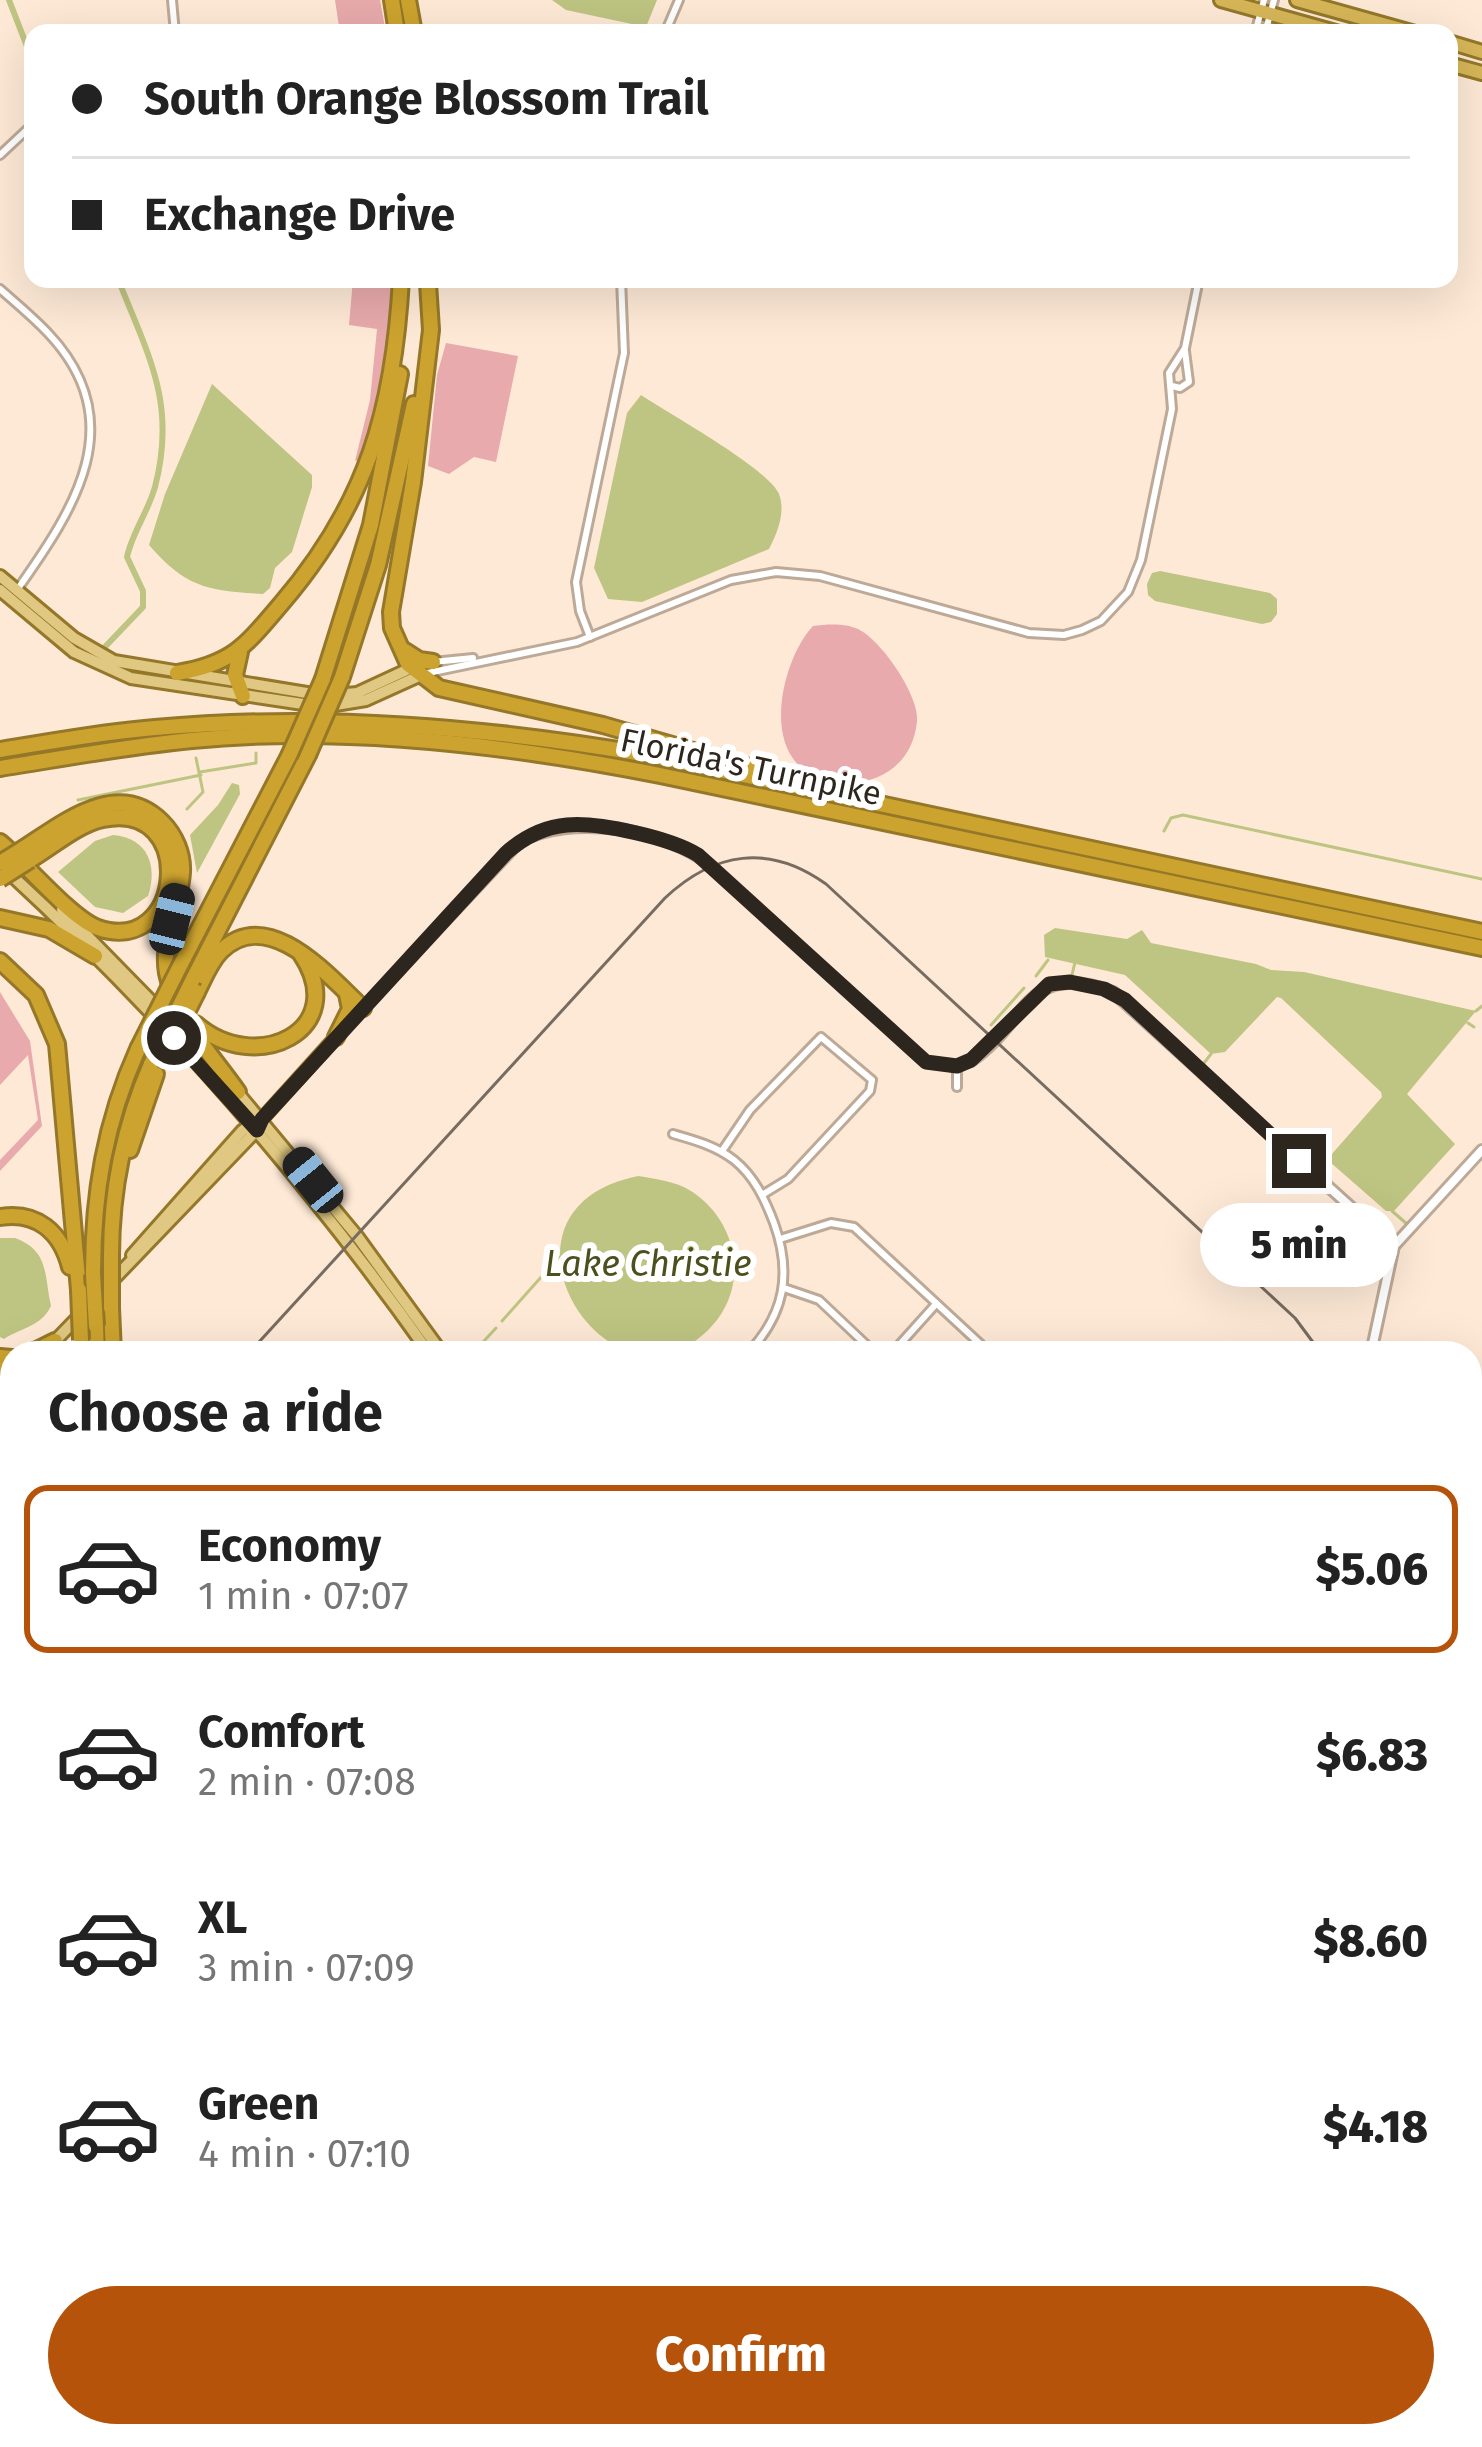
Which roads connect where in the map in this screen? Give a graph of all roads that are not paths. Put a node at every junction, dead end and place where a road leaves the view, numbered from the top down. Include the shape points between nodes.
1 (1221, 0) edge
2 (1297, 0) edge
3 (1267, 6) edge
4 (1315, 24) edge
5 (1383, 24) edge
6 (24, 132) edge
7 (0, 155) edge
8 (404, 288) edge
9 (404, 288) edge
10 (427, 288) edge
11 (428, 288) edge
12 (622, 288) edge
13 (1197, 288) edge
14 (0, 289) edge
15 (1185, 348) junction
16 (1176, 367) junction
17 (1186, 369) junction
18 (1172, 386) junction
19 (1182, 388) junction
20 (1172, 409) junction
21 (0, 576) edge
22 (10, 592) edge
23 (590, 637) junction
24 (397, 642) junction
25 (240, 652) junction
26 (438, 665) junction
27 (407, 670) junction
28 (177, 673) junction
29 (240, 689) junction
30 (451, 691) junction
31 (0, 750) edge
32 (0, 768) edge
33 (807, 788) junction
34 (0, 842) edge
35 (0, 852) edge
36 (26, 855) junction
37 (0, 864) edge
38 (0, 879) edge
39 (0, 917) edge
40 (172, 919) junction
41 (1482, 932) edge
42 (1482, 948) edge
43 (301, 954) junction
44 (95, 956) junction
45 (0, 961) edge
46 (195, 985) junction
47 (347, 994) junction
48 (363, 1009) junction
49 (336, 1037) junction
50 (957, 1066) junction
51 (957, 1087) dead end
52 (238, 1092) junction
53 (257, 1124) junction
54 (673, 1134) dead end
55 (1482, 1150) edge
56 (722, 1151) junction
57 (762, 1196) junction
58 (0, 1216) edge
59 (780, 1239) junction
60 (1394, 1246) junction
61 (377, 1281) junction
62 (784, 1288) junction
63 (77, 1292) junction
64 (399, 1293) junction
65 (936, 1304) junction
66 (56, 1341) edge
67 (81, 1341) edge
68 (97, 1341) edge
69 (113, 1341) edge
70 (420, 1341) edge
71 (433, 1341) edge
72 (760, 1341) edge
73 (862, 1341) edge
74 (903, 1341) edge
75 (977, 1341) edge
76 (1374, 1341) edge

1 - 3 highway
2 - 5 highway
3 - 4 highway
6 - 7 street
8 - 25 highway via 387,397 357,493 315,565
9 - 68 highway, bridge via 398,390 380,486 323,679 120,1089 102,1153
10 - 46 highway, bridge via 390,520 342,677
11 - 24 highway via 431,330 391,612
12 - 23 street via 625,347 576,582
13 - 15 street
14 - 22 street via 62,351 90,423 77,498
15 - 16 street
15 - 17 street
16 - 17 street
16 - 18 street via 1168,374
17 - 19 street
18 - 19 street
18 - 20 street
19 - 20 street
20 - 23 street via 1135,578 1114,610 1082,630 1029,633 788,572 731,580
21 - 22 main road
22 - 28 main road via 89,649
22 - 29 main road via 72,651 111,672
23 - 26 street via 542,652
24 - 26 highway
24 - 27 highway
25 - 28 highway
25 - 29 highway
26 - 27 street
26 - 30 highway
27 - 29 main road via 343,696
27 - 29 main road via 371,698 348,703 301,706
27 - 30 highway
28 - 29 main road
30 - 33 highway via 603,725
31 - 33 highway, Florida's Turnpike via 191,725 392,724 586,744
32 - 42 highway, Florida's Turnpike via 231,738 391,739 532,754
33 - 41 highway, Florida's Turnpike
34 - 36 highway via 102,929 148,919 171,879 158,838 124,818 94,821
35 - 52 main road
36 - 37 highway, bridge
36 - 38 highway, bridge
36 - 40 highway via 95,806 140,807 166,826 179,851
37 - 44 main road
39 - 44 highway via 49,928
40 - 43 highway via 169,959 183,1006 206,1032 239,1047 275,1046 306,1023 315,985
40 - 52 highway via 165,956 173,995
43 - 46 highway via 270,937 238,940
43 - 47 highway
44 - 53 main road
45 - 63 highway via 40,1002 58,1049
46 - 69 highway, bridge via 128,1121 111,1256
47 - 48 highway
47 - 49 highway via 347,1020
48 - 49 street
48 - 50 street via 506,853 534,833 568,825 686,847 915,1054
49 - 53 main road
50 - 51 street
50 - 60 street via 983,1052 1049,984 1113,992
52 - 53 main road
53 - 61 main road
53 - 64 main road
53 - 66 main road
54 - 56 street
55 - 60 street
56 - 57 street
56 - 57 street via 821,1036 872,1080 801,1166
57 - 59 street
58 - 63 highway via 28,1217 51,1230
59 - 62 street
59 - 65 street via 844,1223
60 - 76 street
61 - 64 main road
61 - 70 main road
62 - 72 street
62 - 73 street via 819,1300
63 - 67 highway, bridge
64 - 71 main road
65 - 74 street
65 - 75 street

